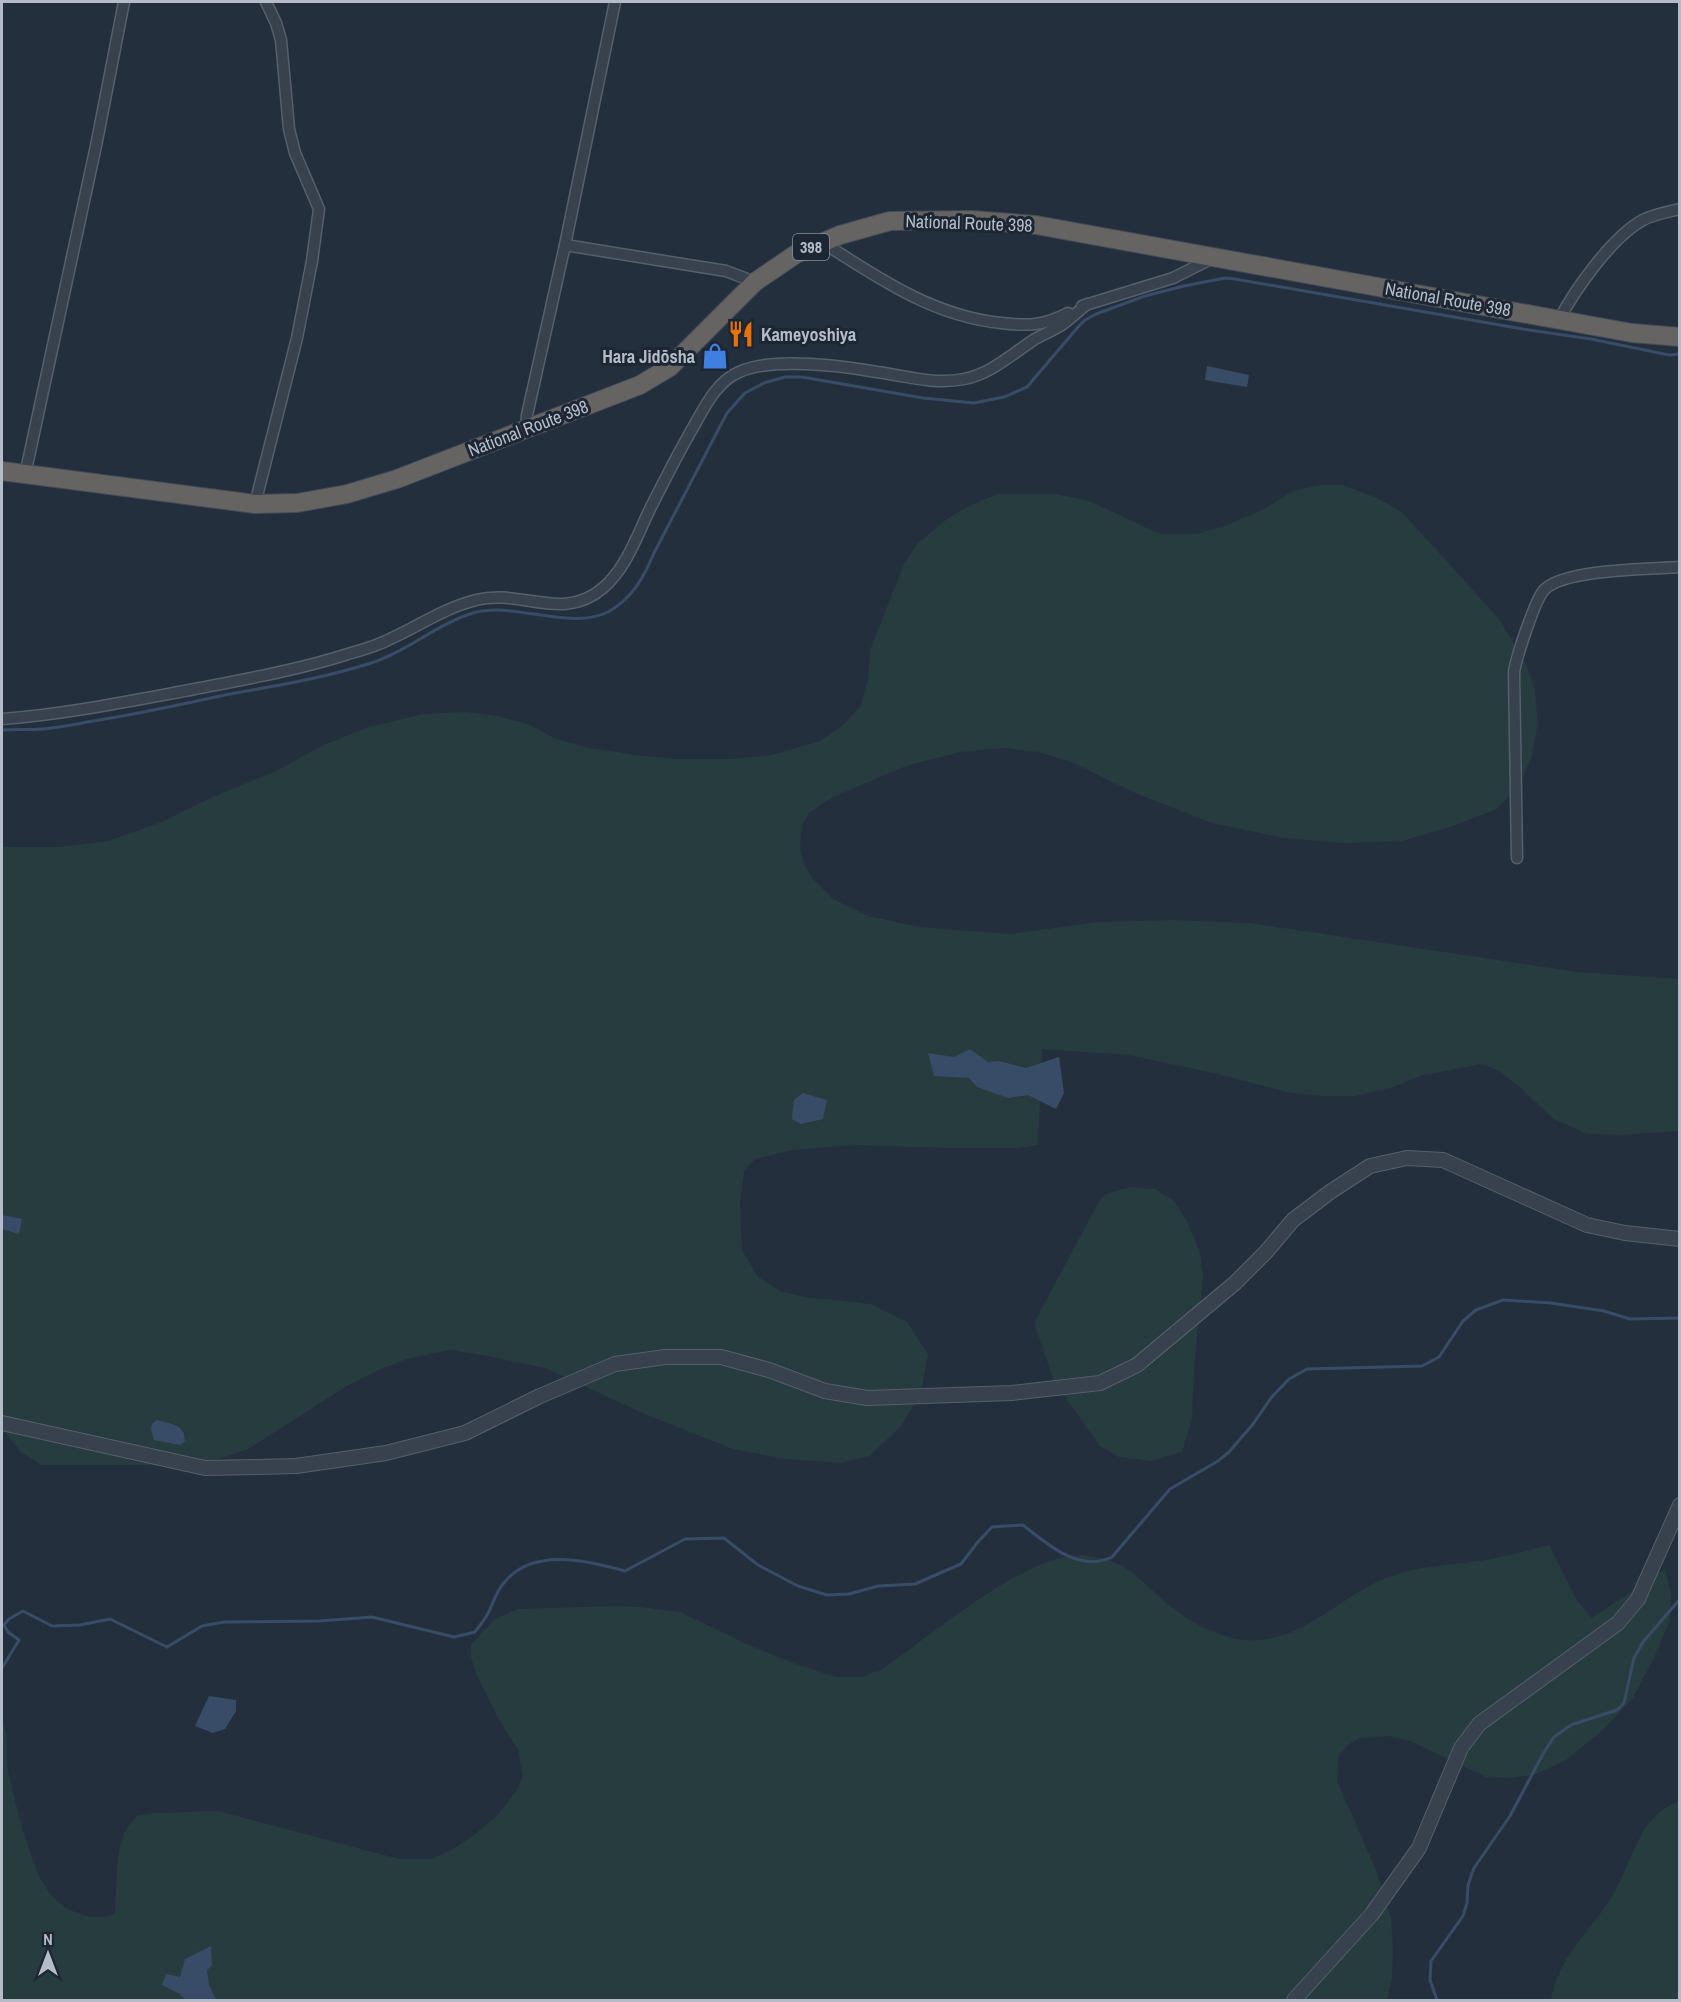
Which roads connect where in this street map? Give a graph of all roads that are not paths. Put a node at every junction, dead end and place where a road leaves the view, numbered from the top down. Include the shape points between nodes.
1 (124, 2) edge
2 (266, 2) edge
3 (615, 2) edge
4 (1680, 209) edge
5 (822, 242) junction
6 (565, 245) junction
7 (1216, 257) junction
8 (755, 282) junction
9 (1087, 304) junction
10 (1559, 320) junction
11 (1680, 337) edge
12 (526, 429) junction
13 (2, 471) edge
14 (25, 474) junction
15 (255, 504) junction
16 (1680, 567) edge
17 (2, 719) edge
18 (1517, 858) dead end
19 (1680, 1239) edge
20 (2, 1423) edge
21 (1680, 1505) edge
22 (1294, 2001) edge

1 - 14 street
2 - 15 street via 281,40 295,153 319,209 297,338
3 - 6 street
4 - 10 street via 1634,225 1594,267
5 - 7 highway, National Route 398 / 398 via 890,221 972,220 1036,225
5 - 8 highway, National Route 398 / 398 via 796,254
5 - 9 street via 896,289 945,312 1030,326
6 - 8 street via 726,271
6 - 12 street
7 - 9 street via 1173,278
7 - 10 highway, National Route 398 / 398
8 - 12 highway, National Route 398 / 398 via 670,367 640,384
9 - 17 street via 996,366 964,379 915,379 808,364 768,364 737,372 719,387 702,411 617,573 603,588 577,603 480,599 442,611 388,641 322,661 71,712
10 - 11 highway, National Route 398 / 398
12 - 15 highway, National Route 398 / 398 via 347,494
13 - 14 highway, National Route 398 / 398
14 - 15 highway, National Route 398 / 398
16 - 18 street via 1571,577 1543,591 1521,643 1514,672
19 - 20 street via 1587,1225 1443,1160 1407,1158 1370,1166 1330,1192 1293,1220 1234,1283 1137,1365 1100,1383 1012,1393 867,1398 825,1391 721,1357 665,1357 615,1364 465,1433 386,1453 296,1466 205,1468
21 - 22 street via 1638,1599 1618,1623 1479,1724 1461,1748 1419,1848 1372,1914

